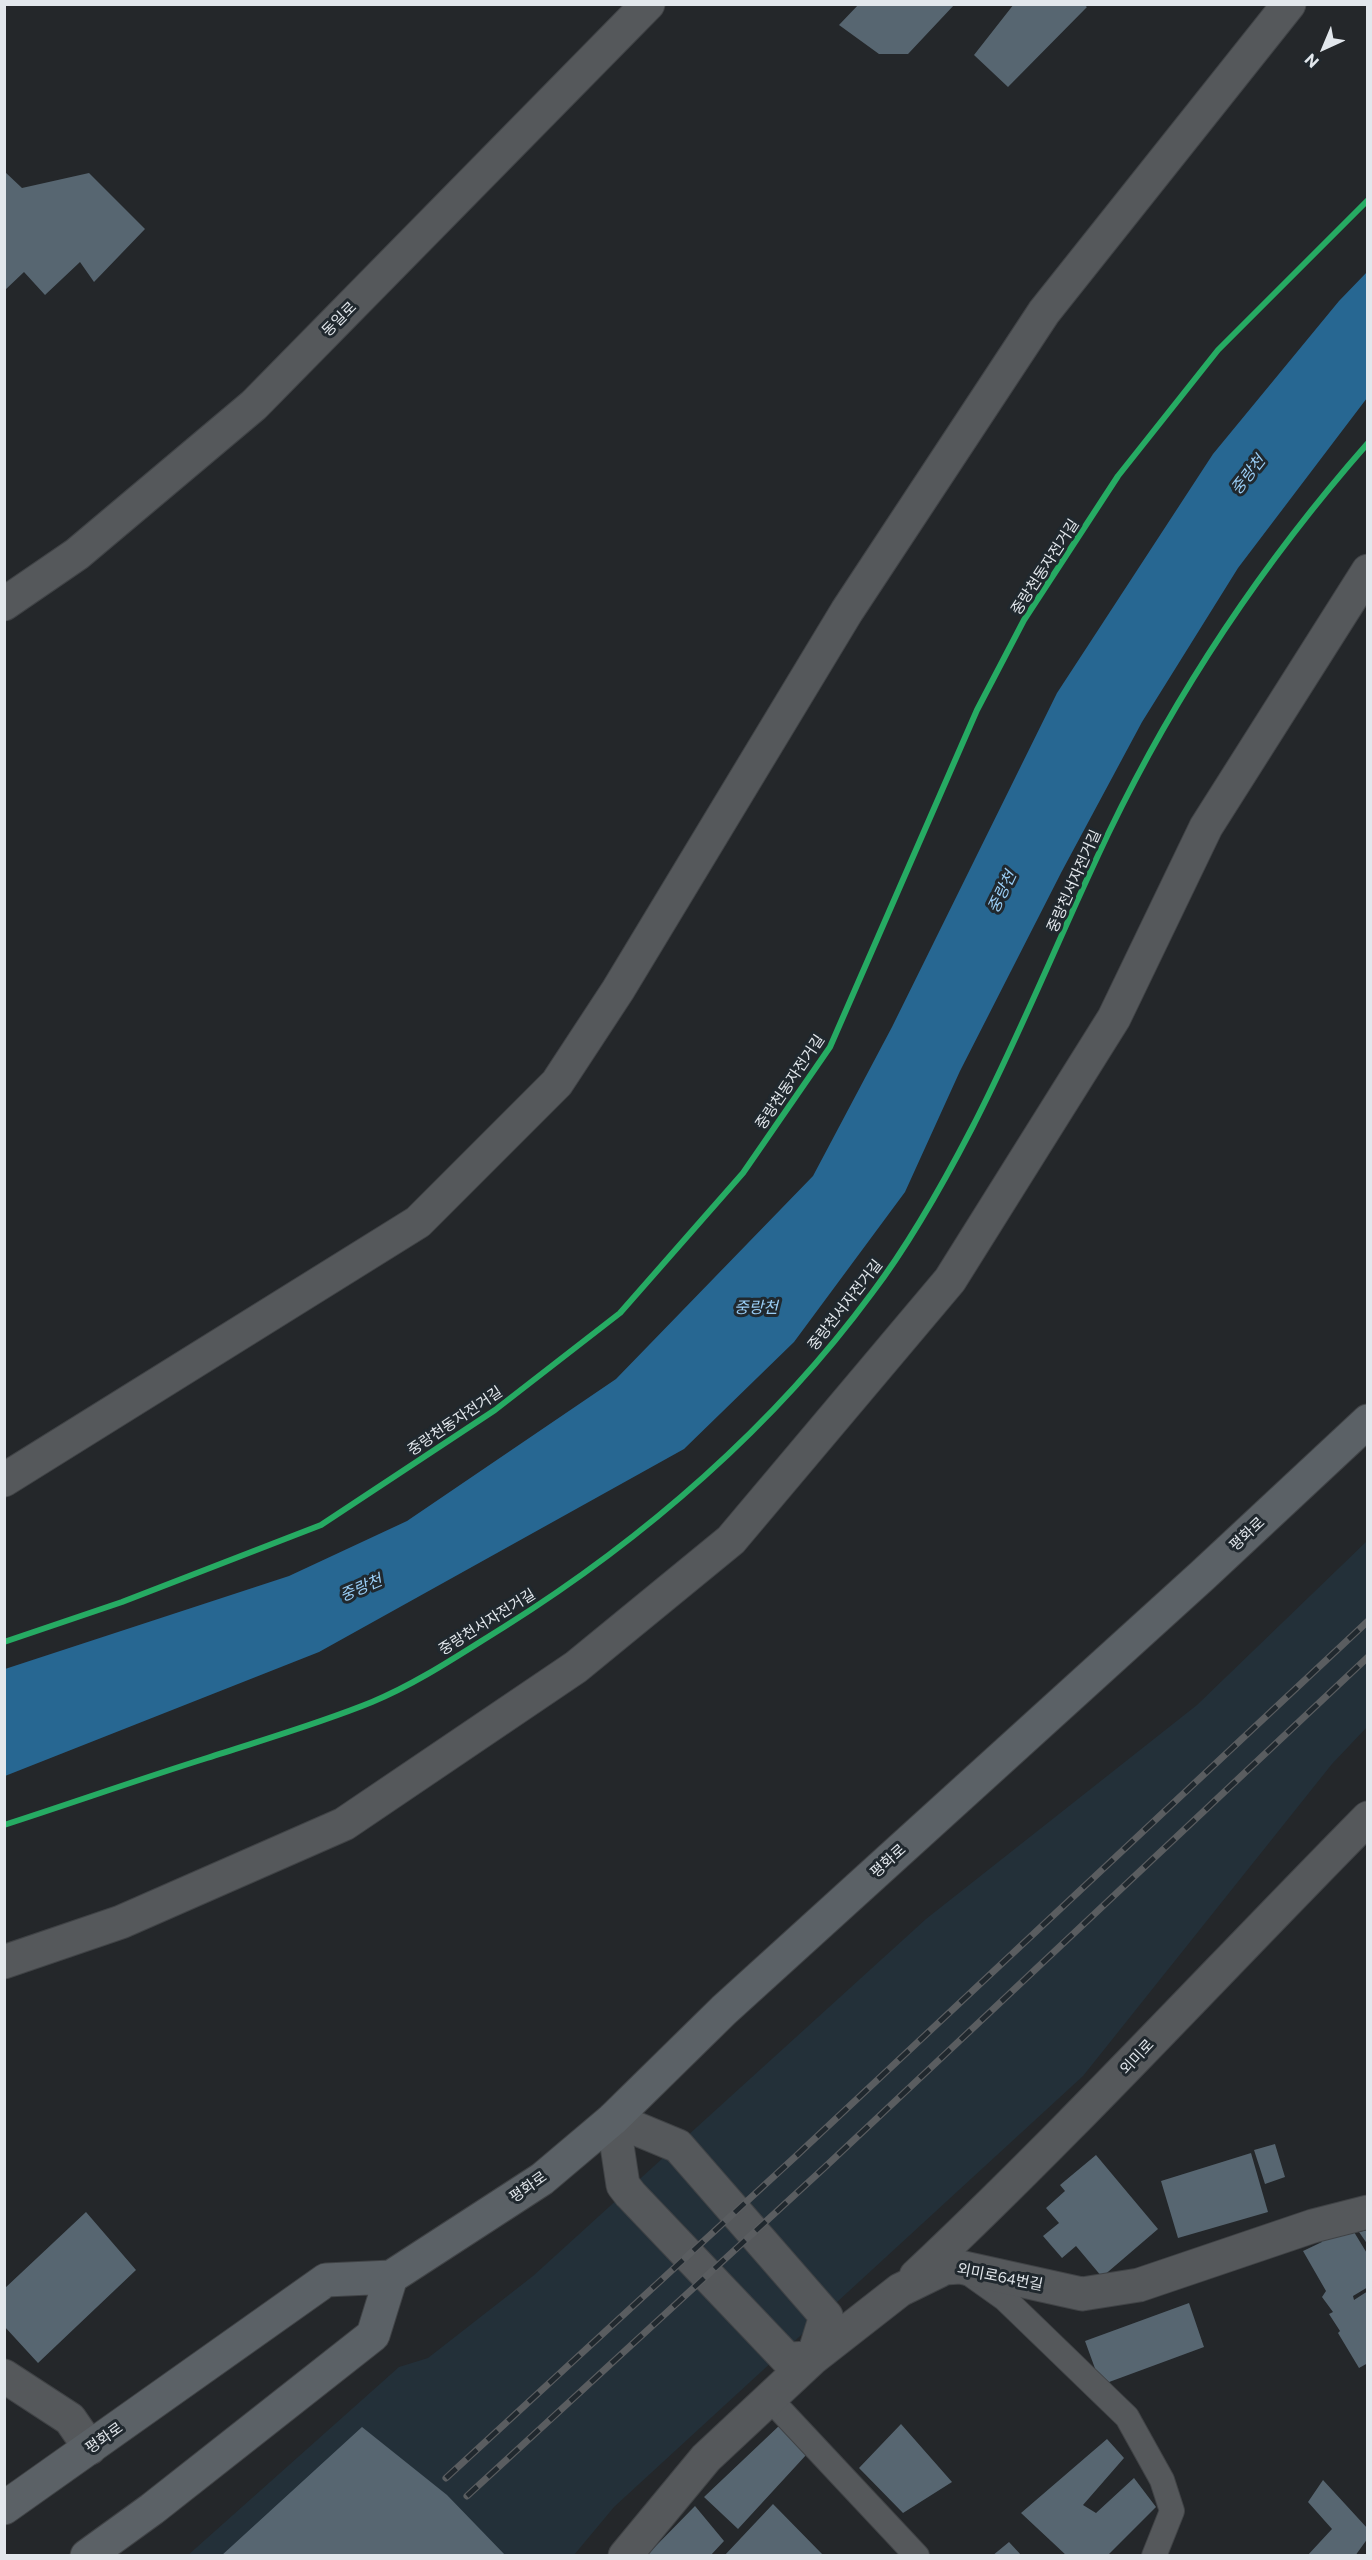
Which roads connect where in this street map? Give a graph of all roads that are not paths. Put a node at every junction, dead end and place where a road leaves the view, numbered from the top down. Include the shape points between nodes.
1 (648, 4) edge
2 (1289, 4) edge
3 (1368, 571) edge
4 (4, 604) edge
5 (1368, 1421) edge
6 (4, 1480) edge
7 (1368, 1818) edge
8 (4, 1962) edge
9 (614, 2119) junction
10 (1368, 2212) edge
11 (960, 2267) junction
12 (391, 2277) junction
13 (900, 2290) junction
14 (813, 2358) junction
15 (4, 2376) edge
16 (770, 2399) junction
17 (90, 2448) junction
18 (4, 2508) edge
19 (87, 2556) edge
20 (625, 2556) edge
21 (917, 2556) edge
22 (1154, 2556) edge

1 - 4 street, 동일로 via 254,405 77,554
2 - 6 street via 1044,312 847,611 618,990 557,1083 418,1222
3 - 8 street via 1206,827 1114,1018 950,1280 731,1540 576,1667 344,1824 121,1922
5 - 9 main road, 평화로 via 724,2010
7 - 13 street, 외미로 via 1096,2101
9 - 12 main road, 평화로 via 542,2179
9 - 14 street via 623,2185 630,2194 787,2359
9 - 14 street via 678,2146 826,2316
10 - 11 street, 외미로64번길 via 1313,2226 1139,2285 1082,2294
11 - 13 street, 외미로64번길 via 945,2268
11 - 22 lane via 1005,2299 1127,2417 1162,2480 1172,2511
12 - 17 main road, 평화로 via 326,2280
12 - 19 main road via 373,2335
13 - 14 street, 외미로64번길
14 - 16 street, 외미로64번길
15 - 17 street via 70,2419
16 - 20 street, 외미로64번길 via 706,2458
16 - 21 lane
17 - 18 main road, 평화로

